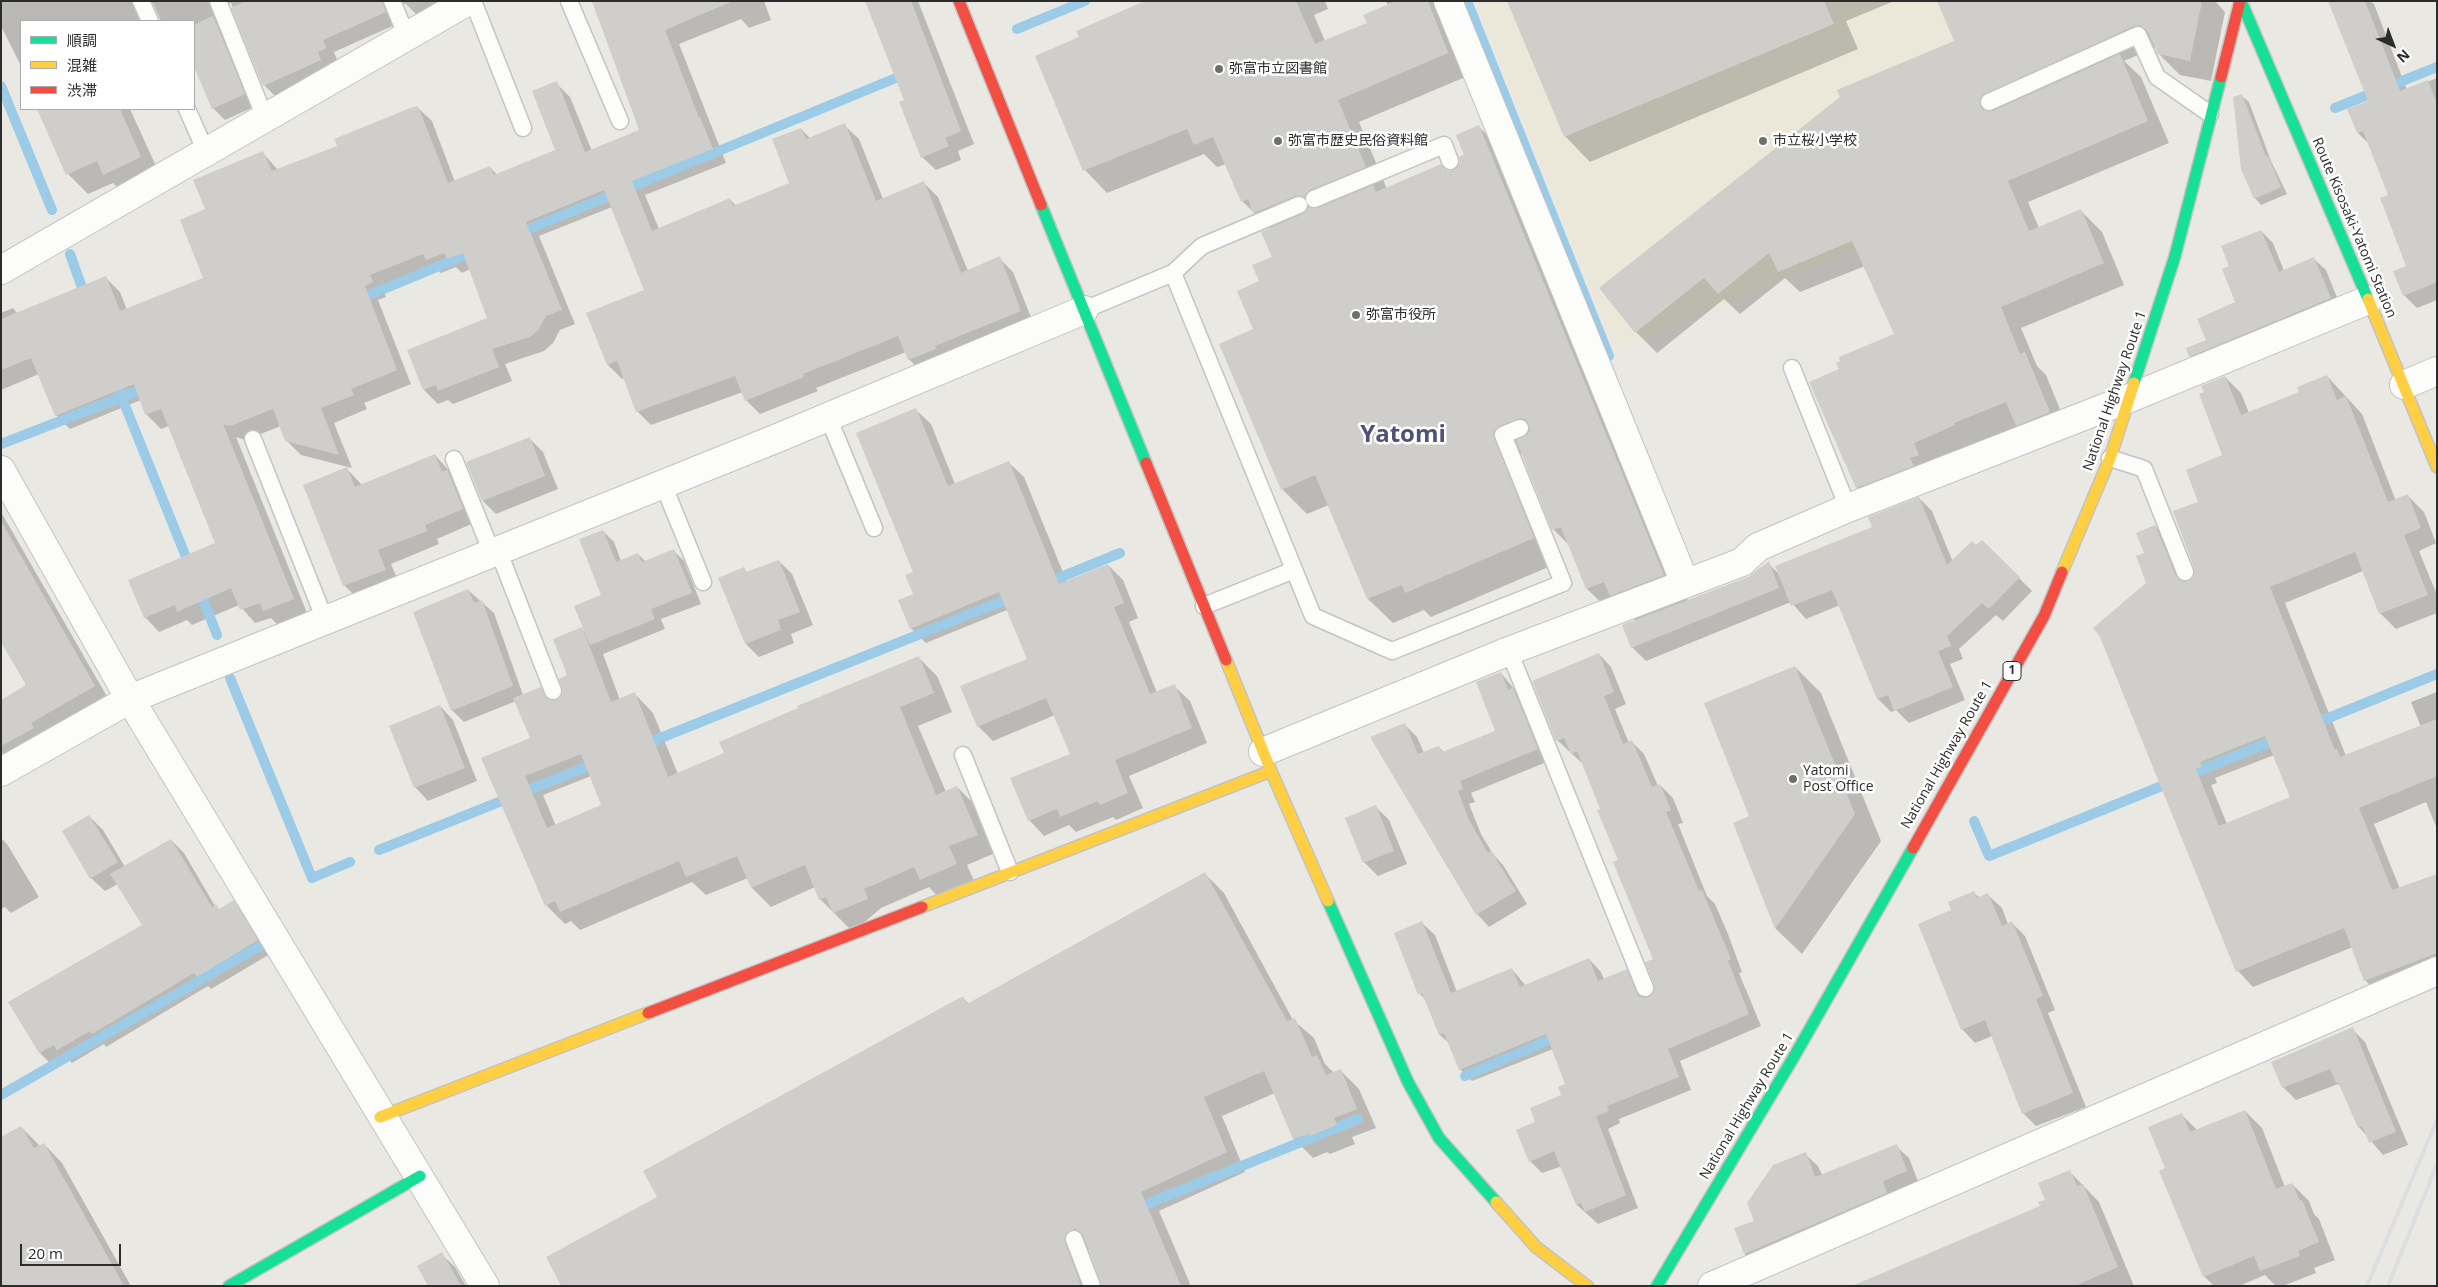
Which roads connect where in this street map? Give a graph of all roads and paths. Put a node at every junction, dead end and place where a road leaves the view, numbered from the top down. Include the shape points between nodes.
1 (141, 1) edge
2 (218, 1) edge
3 (392, 1) edge
4 (468, 1) edge
5 (473, 1) edge
6 (569, 1) edge
7 (959, 1) edge
8 (1448, 1) edge
9 (2240, 1) edge
10 (150, 20) edge
11 (406, 37) junction
12 (1989, 102) dead end
13 (188, 110) edge
14 (2210, 114) junction
15 (266, 118) junction
16 (620, 121) dead end
17 (523, 128) dead end
18 (206, 152) junction
19 (1450, 161) dead end
20 (1314, 199) dead end
21 (1299, 205) dead end
22 (1, 270) edge
23 (1173, 273) junction
24 (2368, 300) junction
25 (1084, 310) junction
26 (1792, 368) dead end
27 (2437, 371) edge
28 (2404, 384) junction
29 (2130, 398) junction
30 (828, 417) junction
31 (1520, 428) dead end
32 (254, 439) dead end
33 (2110, 458) junction
34 (454, 459) dead end
35 (2437, 467) edge
36 (1, 470) edge
37 (662, 484) junction
38 (1848, 508) junction
39 (874, 528) dead end
40 (495, 552) junction
41 (1294, 570) junction
42 (2185, 572) dead end
43 (703, 582) dead end
44 (1685, 583) junction
45 (1204, 606) junction
46 (325, 620) junction
47 (1509, 651) junction
48 (553, 691) dead end
49 (130, 699) junction
50 (963, 755) dead end
51 (1267, 762) junction
52 (1, 772) edge
53 (1010, 872) junction
54 (2437, 971) edge
55 (1645, 988) dead end
56 (380, 1116) junction
57 (420, 1176) junction
58 (1074, 1240) dead end
59 (229, 1286) edge
60 (485, 1286) edge
61 (1092, 1286) edge
62 (1587, 1286) edge
63 (1657, 1286) edge
64 (1712, 1286) edge

1 - 10 lane
2 - 15 lane
3 - 11 lane
4 - 11 street
5 - 17 lane
6 - 16 lane
7 - 25 main road
8 - 44 street
9 - 14 main road, National Highway Route 1 / 1
9 - 24 main road, Route Kisosaki-Yatomi Station
11 - 15 street
12 - 14 lane via 2138,35 2157,77
13 - 18 lane
14 - 29 main road, National Highway Route 1 / 1 via 2175,256
15 - 18 street
18 - 22 street
19 - 20 lane via 1444,145
21 - 23 lane via 1202,246
23 - 25 lane
23 - 41 lane
24 - 28 main road, Route Kisosaki-Yatomi Station
24 - 29 street
25 - 30 street
25 - 45 main road
26 - 38 lane
27 - 28 street
28 - 35 main road, Route Kisosaki-Yatomi Station
29 - 33 main road, National Highway Route 1 / 1
29 - 38 street
30 - 37 street
30 - 39 lane
31 - 41 lane via 1503,435 1563,583 1392,651 1313,616
32 - 46 lane
33 - 42 lane via 2144,469
33 - 63 main road, National Highway Route 1 / 1 via 2044,616 1795,1055
34 - 40 lane
36 - 49 street
37 - 40 street
37 - 43 lane
38 - 44 street via 1758,547 1742,562
40 - 46 street
40 - 48 lane
41 - 45 lane
44 - 47 street
45 - 51 main road
46 - 49 street
47 - 51 street
47 - 55 lane
49 - 52 street
49 - 56 street
50 - 53 lane
51 - 53 main road
51 - 62 main road via 1408,1082 1439,1138 1536,1247
53 - 56 main road
54 - 64 street
56 - 57 street
57 - 59 main road
57 - 60 street
58 - 61 lane

